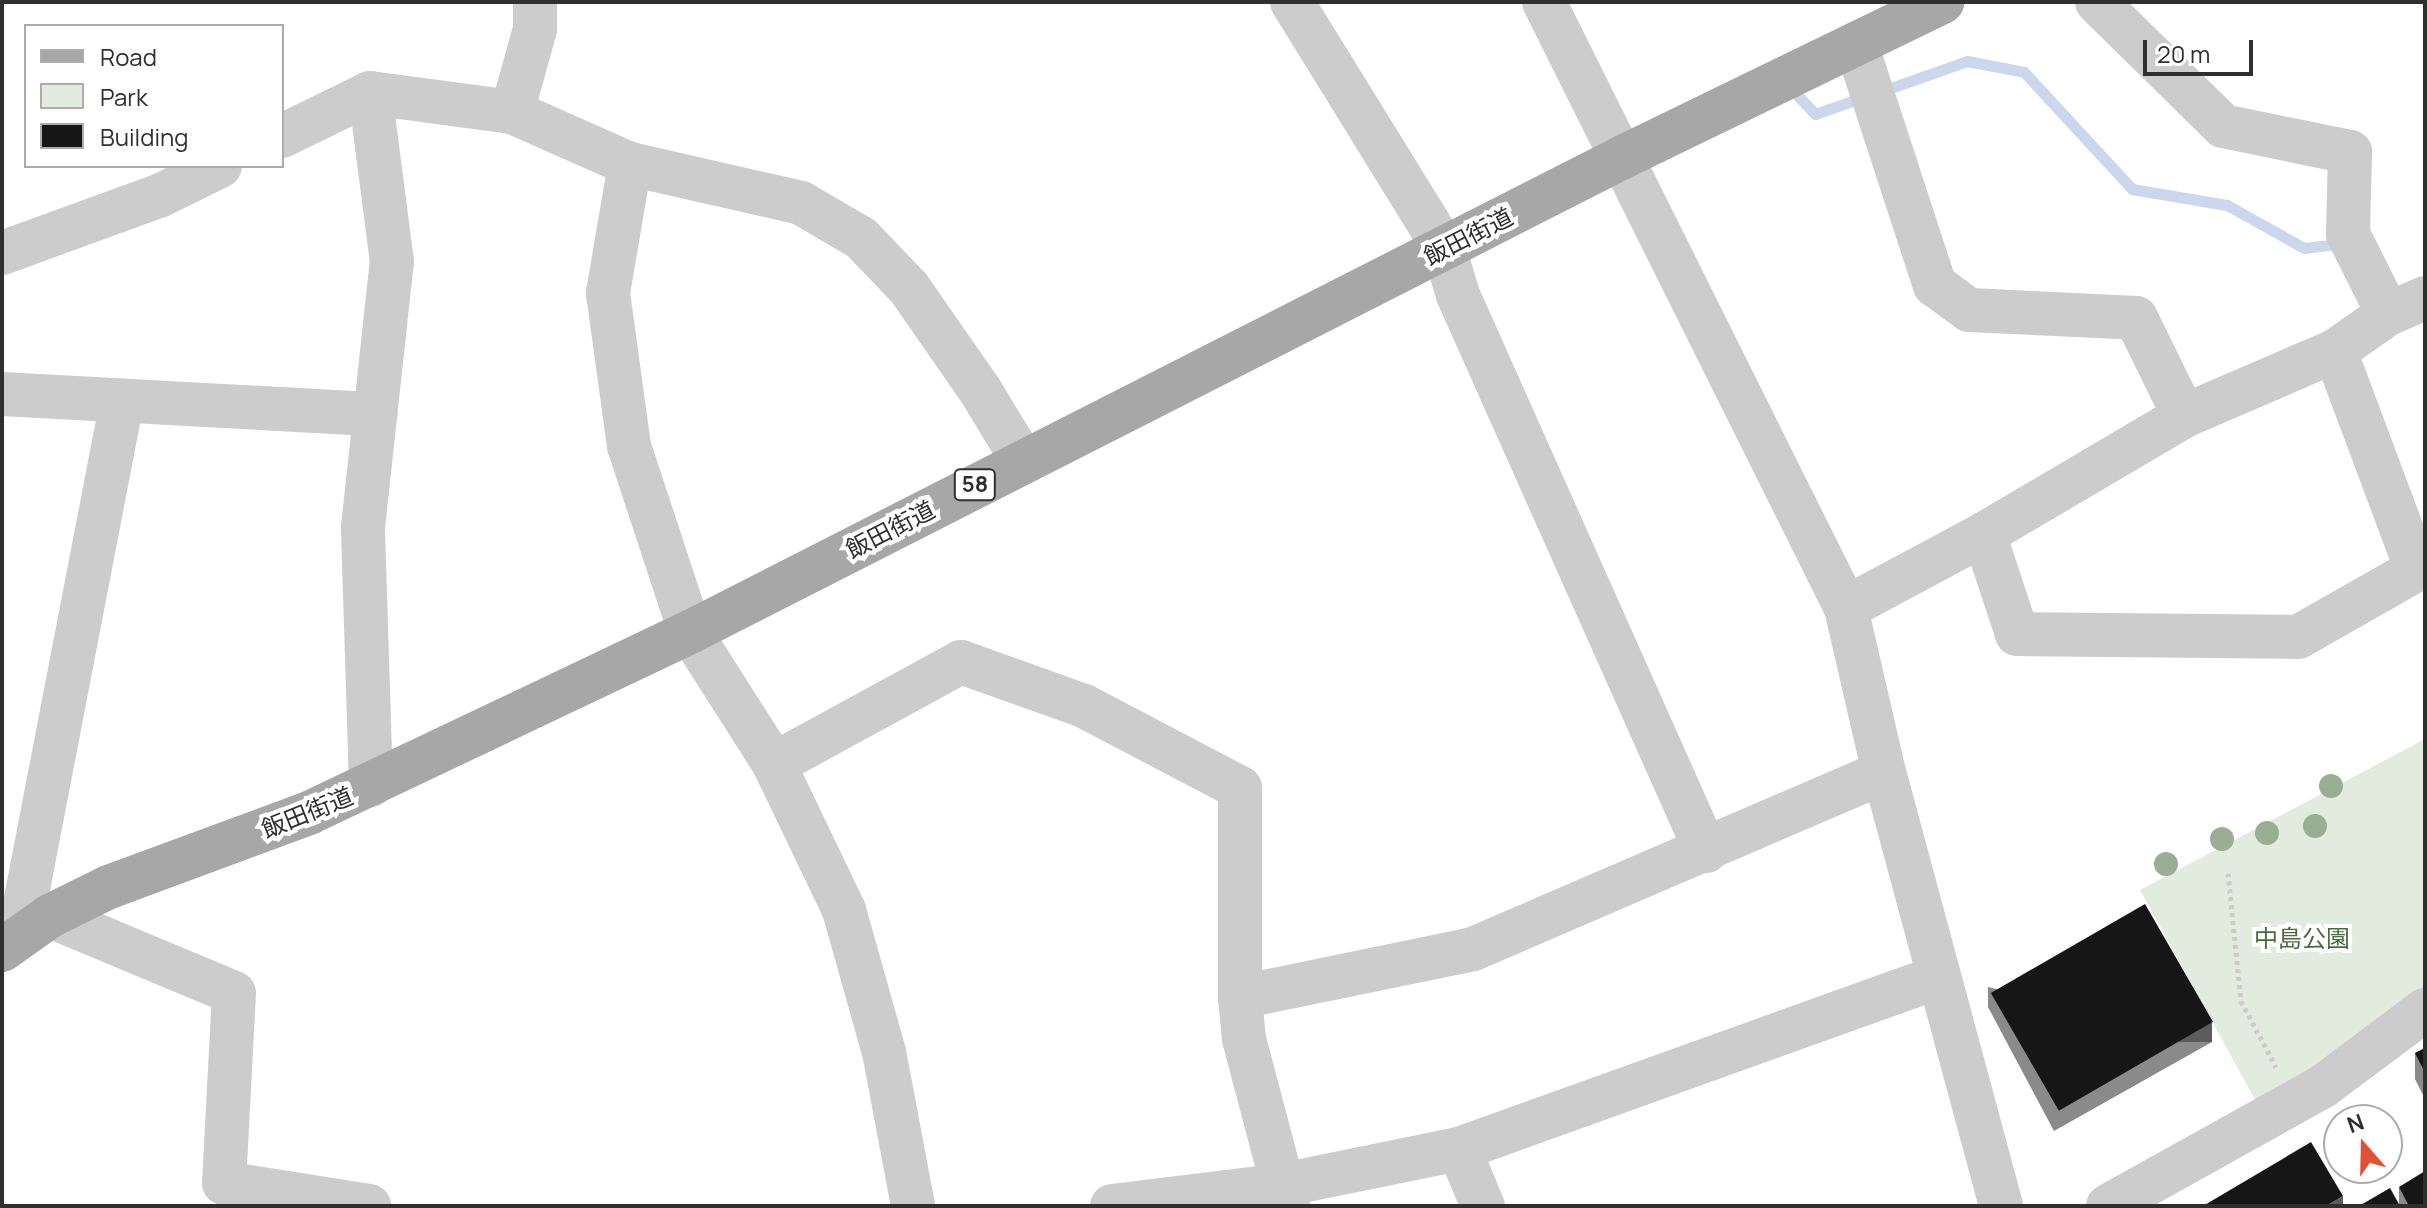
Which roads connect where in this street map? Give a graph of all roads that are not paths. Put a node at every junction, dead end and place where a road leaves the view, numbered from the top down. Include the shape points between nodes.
1 (535, 2) edge
2 (1292, 2) edge
3 (1544, 2) edge
4 (1942, 2) edge
5 (2097, 2) edge
6 (1856, 44) junction
7 (370, 93) junction
8 (512, 112) junction
9 (284, 135) edge
10 (1623, 157) junction
11 (630, 164) junction
12 (216, 168) edge
13 (1444, 248) junction
14 (2, 253) edge
15 (2407, 306) edge
16 (2335, 351) junction
17 (2, 394) edge
18 (122, 401) junction
19 (375, 414) junction
20 (2184, 416) junction
21 (1023, 461) junction
22 (1984, 534) junction
23 (2421, 568) edge
24 (1846, 608) junction
25 (690, 632) junction
26 (774, 764) junction
27 (1884, 772) junction
28 (371, 785) junction
29 (1706, 851) junction
30 (24, 934) edge
31 (1938, 977) junction
32 (1240, 997) junction
33 (2425, 1010) edge
34 (1459, 1149) junction
35 (1285, 1196) edge
36 (369, 1206) edge
37 (913, 1206) edge
38 (1112, 1206) edge
39 (1483, 1206) edge
40 (2001, 1206) edge
41 (2108, 1206) edge

1 - 8 street via 535,29
2 - 13 street
3 - 10 street
4 - 6 main road, 飯田街道 / 58
5 - 15 street via 2223,126 2350,152 2348,234
6 - 10 main road, 飯田街道 / 58
6 - 20 street via 1935,285 1969,310 2136,318
7 - 8 street
7 - 9 street
7 - 19 street via 392,262
8 - 11 street
10 - 13 main road, 飯田街道 / 58
10 - 24 street
11 - 21 street via 801,203 861,238 909,288
11 - 25 street via 608,293 629,446
12 - 14 street via 159,196
13 - 21 main road, 飯田街道 / 58
13 - 29 street via 1470,323
15 - 16 street
16 - 20 street
16 - 23 street
17 - 18 street
18 - 19 street
18 - 30 street
19 - 28 street via 363,527
20 - 22 street
21 - 25 main road, 飯田街道 / 58
22 - 23 street via 2017,634 2298,637
22 - 24 street
24 - 27 street
25 - 26 street
25 - 28 main road, 飯田街道 / 58
26 - 32 street via 961,662 1084,706 1240,788
26 - 37 street via 844,910 884,1052
27 - 29 street
27 - 31 street
28 - 30 main road, 飯田街道 / 58 via 109,887
29 - 32 street via 1473,949
30 - 36 street via 234,993 224,1183
31 - 34 street
31 - 40 street
32 - 35 street via 1244,1039
33 - 41 street via 2322,1087
34 - 35 street
34 - 39 street
35 - 38 street

